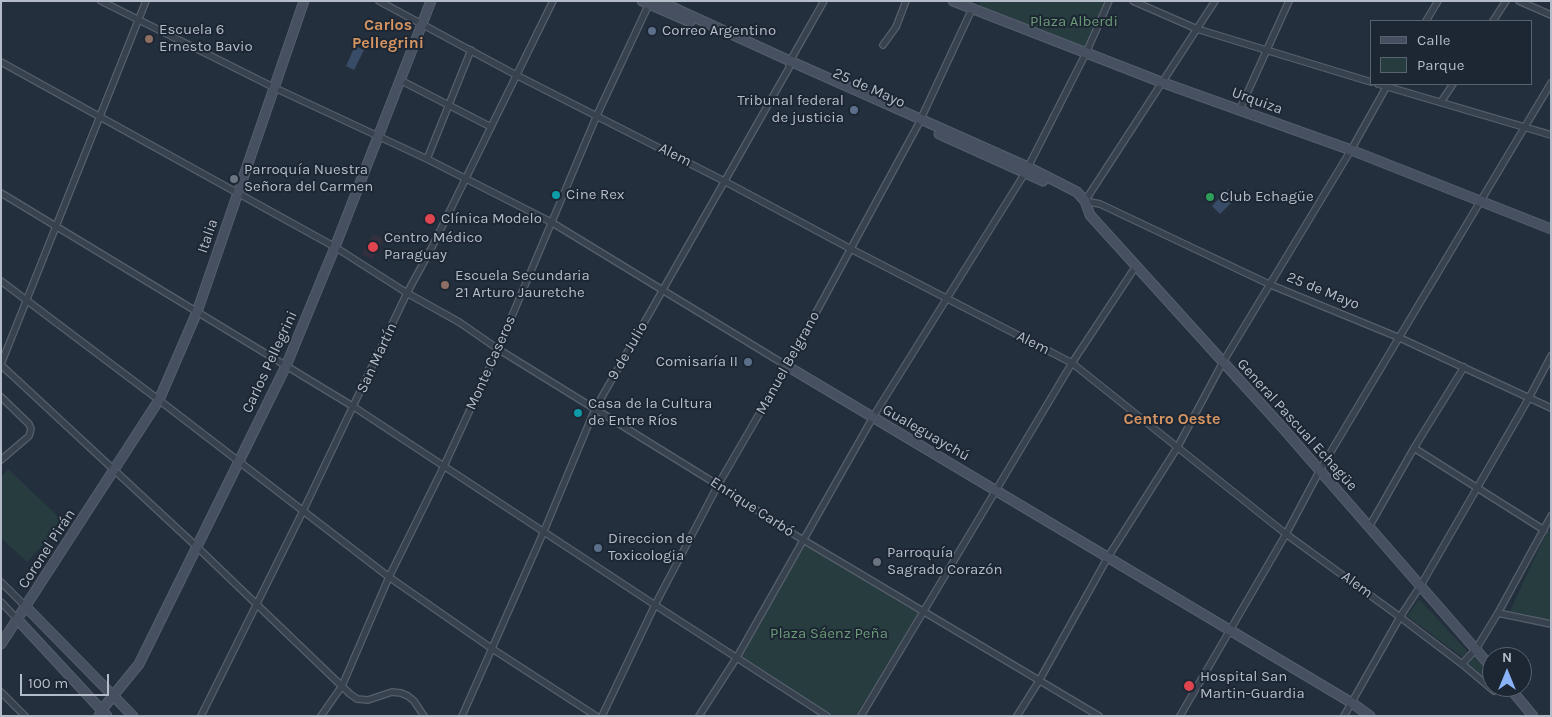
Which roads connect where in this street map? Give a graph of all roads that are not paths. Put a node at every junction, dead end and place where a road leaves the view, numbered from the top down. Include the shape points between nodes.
1 (101, 1) edge
2 (146, 1) edge
3 (304, 1) edge
4 (379, 1) edge
5 (430, 1) edge
6 (553, 1) edge
7 (659, 1) edge
8 (824, 1) edge
9 (906, 1) edge
10 (953, 1) edge
11 (1109, 1) edge
12 (1133, 1) edge
13 (1215, 1) edge
14 (1289, 1) edge
15 (1438, 1) edge
16 (1506, 1) edge
17 (1519, 1) edge
18 (647, 2) edge
19 (974, 5) edge
20 (1551, 15) edge
21 (139, 20) junction
22 (1427, 20) edge
23 (1494, 20) edge
24 (422, 25) junction
25 (1197, 29) junction
26 (883, 45) dead end
27 (471, 50) junction
28 (1267, 50) junction
29 (1086, 52) junction
30 (1, 62) edge
31 (789, 65) junction
32 (516, 74) junction
33 (400, 80) junction
34 (1161, 82) junction
35 (1370, 82) edge
36 (1551, 84) edge
37 (1387, 85) edge
38 (1452, 85) edge
39 (275, 88) junction
40 (1441, 102) junction
41 (449, 106) junction
42 (1240, 109) junction
43 (597, 115) junction
44 (99, 116) junction
45 (918, 122) junction
46 (491, 127) junction
47 (1525, 127) junction
48 (378, 135) junction
49 (1551, 135) edge
50 (1351, 150) junction
51 (427, 159) junction
52 (1027, 170) junction
53 (466, 180) junction
54 (724, 181) junction
55 (1, 193) edge
56 (238, 193) junction
57 (1085, 201) junction
58 (1481, 202) junction
59 (551, 222) junction
60 (57, 226) junction
61 (1551, 229) edge
62 (334, 247) junction
63 (850, 250) junction
64 (1136, 266) junction
65 (1, 281) edge
66 (1271, 285) junction
67 (663, 290) junction
68 (407, 293) junction
69 (946, 299) junction
70 (27, 301) junction
71 (197, 312) junction
72 (1400, 338) junction
73 (498, 349) junction
74 (1551, 356) edge
75 (1223, 362) junction
76 (1072, 363) junction
77 (1, 364) edge
78 (286, 366) junction
79 (787, 366) junction
80 (1464, 367) junction
81 (1, 397) edge
82 (1529, 398) junction
83 (160, 400) junction
84 (354, 407) junction
85 (1551, 408) edge
86 (595, 409) junction
87 (873, 419) junction
88 (1177, 448) junction
89 (1414, 448) junction
90 (1, 460) edge
91 (238, 461) junction
92 (444, 466) junction
93 (115, 470) junction
94 (1320, 470) junction
95 (718, 485) junction
96 (1478, 487) junction
97 (995, 490) junction
98 (303, 511) junction
99 (1551, 516) edge
100 (1547, 526) edge
101 (1368, 527) junction
102 (544, 531) junction
103 (1286, 534) junction
104 (803, 540) junction
105 (196, 546) junction
106 (1108, 558) junction
107 (389, 577) junction
108 (1, 582) edge
109 (1421, 585) junction
110 (1, 602) edge
111 (257, 603) junction
112 (655, 605) junction
113 (26, 607) junction
114 (924, 611) junction
115 (1498, 612) junction
116 (1400, 617) junction
117 (17, 619) junction
118 (1551, 624) edge
119 (1230, 631) junction
120 (1, 644) edge
121 (491, 648) junction
122 (1476, 649) junction
123 (1482, 656) edge
124 (737, 657) junction
125 (1462, 664) junction
126 (1040, 680) junction
127 (1482, 681) edge
128 (342, 686) junction
129 (1, 692) edge
130 (113, 696) junction
131 (1517, 697) edge
132 (1352, 703) junction
133 (102, 714) edge
134 (25, 716) edge
135 (133, 716) edge
136 (200, 716) edge
137 (321, 716) edge
138 (424, 716) edge
139 (462, 716) edge
140 (596, 716) edge
141 (602, 716) edge
142 (699, 716) edge
143 (827, 716) edge
144 (860, 716) edge
145 (1017, 716) edge
146 (1099, 716) edge
147 (1180, 716) edge
148 (1344, 716) edge
149 (1370, 716) edge
150 (1533, 716) edge

1 - 21 street, Gualeguaychú
2 - 21 street
3 - 39 street, Italia
4 - 24 street, Alem
5 - 24 street, Carlos Pellegrini
6 - 32 street, San Martín
7 - 31 street, 25 de Mayo
8 - 31 street, 9 de Julio
9 - 26 street via 896,27
10 - 19 street, Urquiza
11 - 29 street
12 - 25 street
13 - 25 street
14 - 28 street
15 - 22 street
16 - 23 street
17 - 20 street
18 - 31 street, 25 de Mayo
18 - 43 street, Monte Caseros
19 - 29 street, Urquiza
19 - 45 street, Manuel Belgrano
21 - 39 street, Gualeguaychú
21 - 44 street
24 - 27 street, Alem
24 - 33 street, Carlos Pellegrini
25 - 28 street
25 - 34 street
27 - 32 street, Alem
27 - 41 street
28 - 35 street
28 - 42 street
29 - 34 street, Urquiza
29 - 52 street
30 - 44 street, Enrique Carbó
31 - 45 street, 25 de Mayo
31 - 54 street, 9 de Julio
32 - 43 street, Alem
32 - 46 street, San Martín
33 - 41 street
33 - 48 street, Carlos Pellegrini
34 - 42 street, Urquiza
34 - 57 street
36 - 47 street
37 - 40 street
37 - 50 street
38 - 40 street
39 - 48 street, Gualeguaychú
39 - 56 street, Italia
40 - 47 street
41 - 46 street
41 - 51 street
42 - 50 street, Urquiza
43 - 54 street, Alem
43 - 59 street, Monte Caseros
44 - 56 street, Enrique Carbó
44 - 60 street
45 - 52 street, 25 de Mayo
45 - 63 street, Manuel Belgrano
46 - 53 street, San Martín
47 - 49 street
47 - 58 street
48 - 51 street, Gualeguaychú
48 - 62 street, Carlos Pellegrini
50 - 58 street, Urquiza
50 - 66 street
51 - 53 street, Gualeguaychú
52 - 57 street, 25 de Mayo
52 - 69 street
53 - 59 street, Gualeguaychú
53 - 68 street, San Martín
54 - 63 street, Alem
54 - 67 street, 9 de Julio
55 - 60 street
56 - 62 street, Enrique Carbó
56 - 71 street, Italia
57 - 64 street, General Pascual Echagüe via 1090,215
57 - 66 street, 25 de Mayo via 1100,204
58 - 61 street, Urquiza
58 - 72 street
59 - 67 street, Gualeguaychú
59 - 73 street, Monte Caseros
60 - 70 street
60 - 71 street
62 - 68 street, Enrique Carbó
62 - 78 street, Carlos Pellegrini
63 - 69 street, Alem
63 - 79 street, Manuel Belgrano
64 - 75 street, General Pascual Echagüe
64 - 76 street
65 - 70 street
66 - 72 street, 25 de Mayo
66 - 75 street
67 - 79 street, Gualeguaychú
67 - 86 street, 9 de Julio
68 - 73 street, Enrique Carbó via 459,322
68 - 84 street, San Martín
69 - 76 street, Alem
69 - 87 street
70 - 77 street
70 - 83 street
71 - 78 street
71 - 83 street, Italia
72 - 80 street, 25 de Mayo
72 - 94 street
73 - 86 street, Enrique Carbó
73 - 92 street, Monte Caseros
74 - 82 street
75 - 88 street
75 - 94 street, General Pascual Echagüe
76 - 88 street, Alem
76 - 97 street
77 - 93 street
78 - 84 street
78 - 91 street, Carlos Pellegrini
79 - 87 street, Gualeguaychú
79 - 95 street, Manuel Belgrano
80 - 82 street, 25 de Mayo
80 - 89 street
81 - 90 street via 29,424 31,432
82 - 85 street, 25 de Mayo
82 - 96 street
83 - 91 street
83 - 93 street, Italia
84 - 92 street
84 - 98 street, San Martín
86 - 95 street, Enrique Carbó
86 - 102 street, 9 de Julio
87 - 97 street, Gualeguaychú
87 - 104 street
88 - 103 street, Alem
88 - 106 street
89 - 96 street
89 - 101 street
91 - 98 street
91 - 105 street, Carlos Pellegrini
92 - 102 street
92 - 107 street, Monte Caseros
93 - 105 street
93 - 113 street, Coronel Pirán
94 - 101 street, General Pascual Echagüe
94 - 103 street
95 - 104 street, Enrique Carbó
95 - 112 street, Manuel Belgrano
96 - 100 street
96 - 109 street
97 - 106 street, Gualeguaychú
97 - 114 street
98 - 107 street
98 - 111 street, San Martín
99 - 100 street
100 - 115 street
101 - 109 street, General Pascual Echagüe
102 - 112 street
102 - 121 street, 9 de Julio
103 - 116 street, Alem
103 - 119 street
104 - 114 street, Enrique Carbó
104 - 124 street
105 - 111 street
105 - 130 street, Carlos Pellegrini via 139,664
106 - 119 street, Gualeguaychú
106 - 126 street
107 - 121 street
107 - 128 street, Monte Caseros
108 - 113 street
109 - 116 street
109 - 122 street, General Pascual Echagüe
110 - 117 street
111 - 128 street
111 - 136 street, San Martín
112 - 124 street
112 - 141 street, Manuel Belgrano
113 - 117 street, Coronel Pirán
113 - 130 street
114 - 126 street, Enrique Carbó
114 - 144 street
115 - 118 street
115 - 122 street
116 - 125 street, Alem
116 - 132 street
117 - 120 street, Coronel Pirán
117 - 133 street
119 - 132 street, Gualeguaychú
119 - 147 street
121 - 139 street, 9 de Julio
121 - 140 street
122 - 123 street, General Pascual Echagüe
122 - 125 street
124 - 142 street
124 - 143 street
125 - 127 street, Alem
126 - 145 street
126 - 146 street, Enrique Carbó
128 - 137 street, Monte Caseros
128 - 138 street via 357,699 401,693 414,701
129 - 134 street
130 - 133 street, Carlos Pellegrini
130 - 135 street
131 - 150 street
132 - 148 street
132 - 149 street, Gualeguaychú

